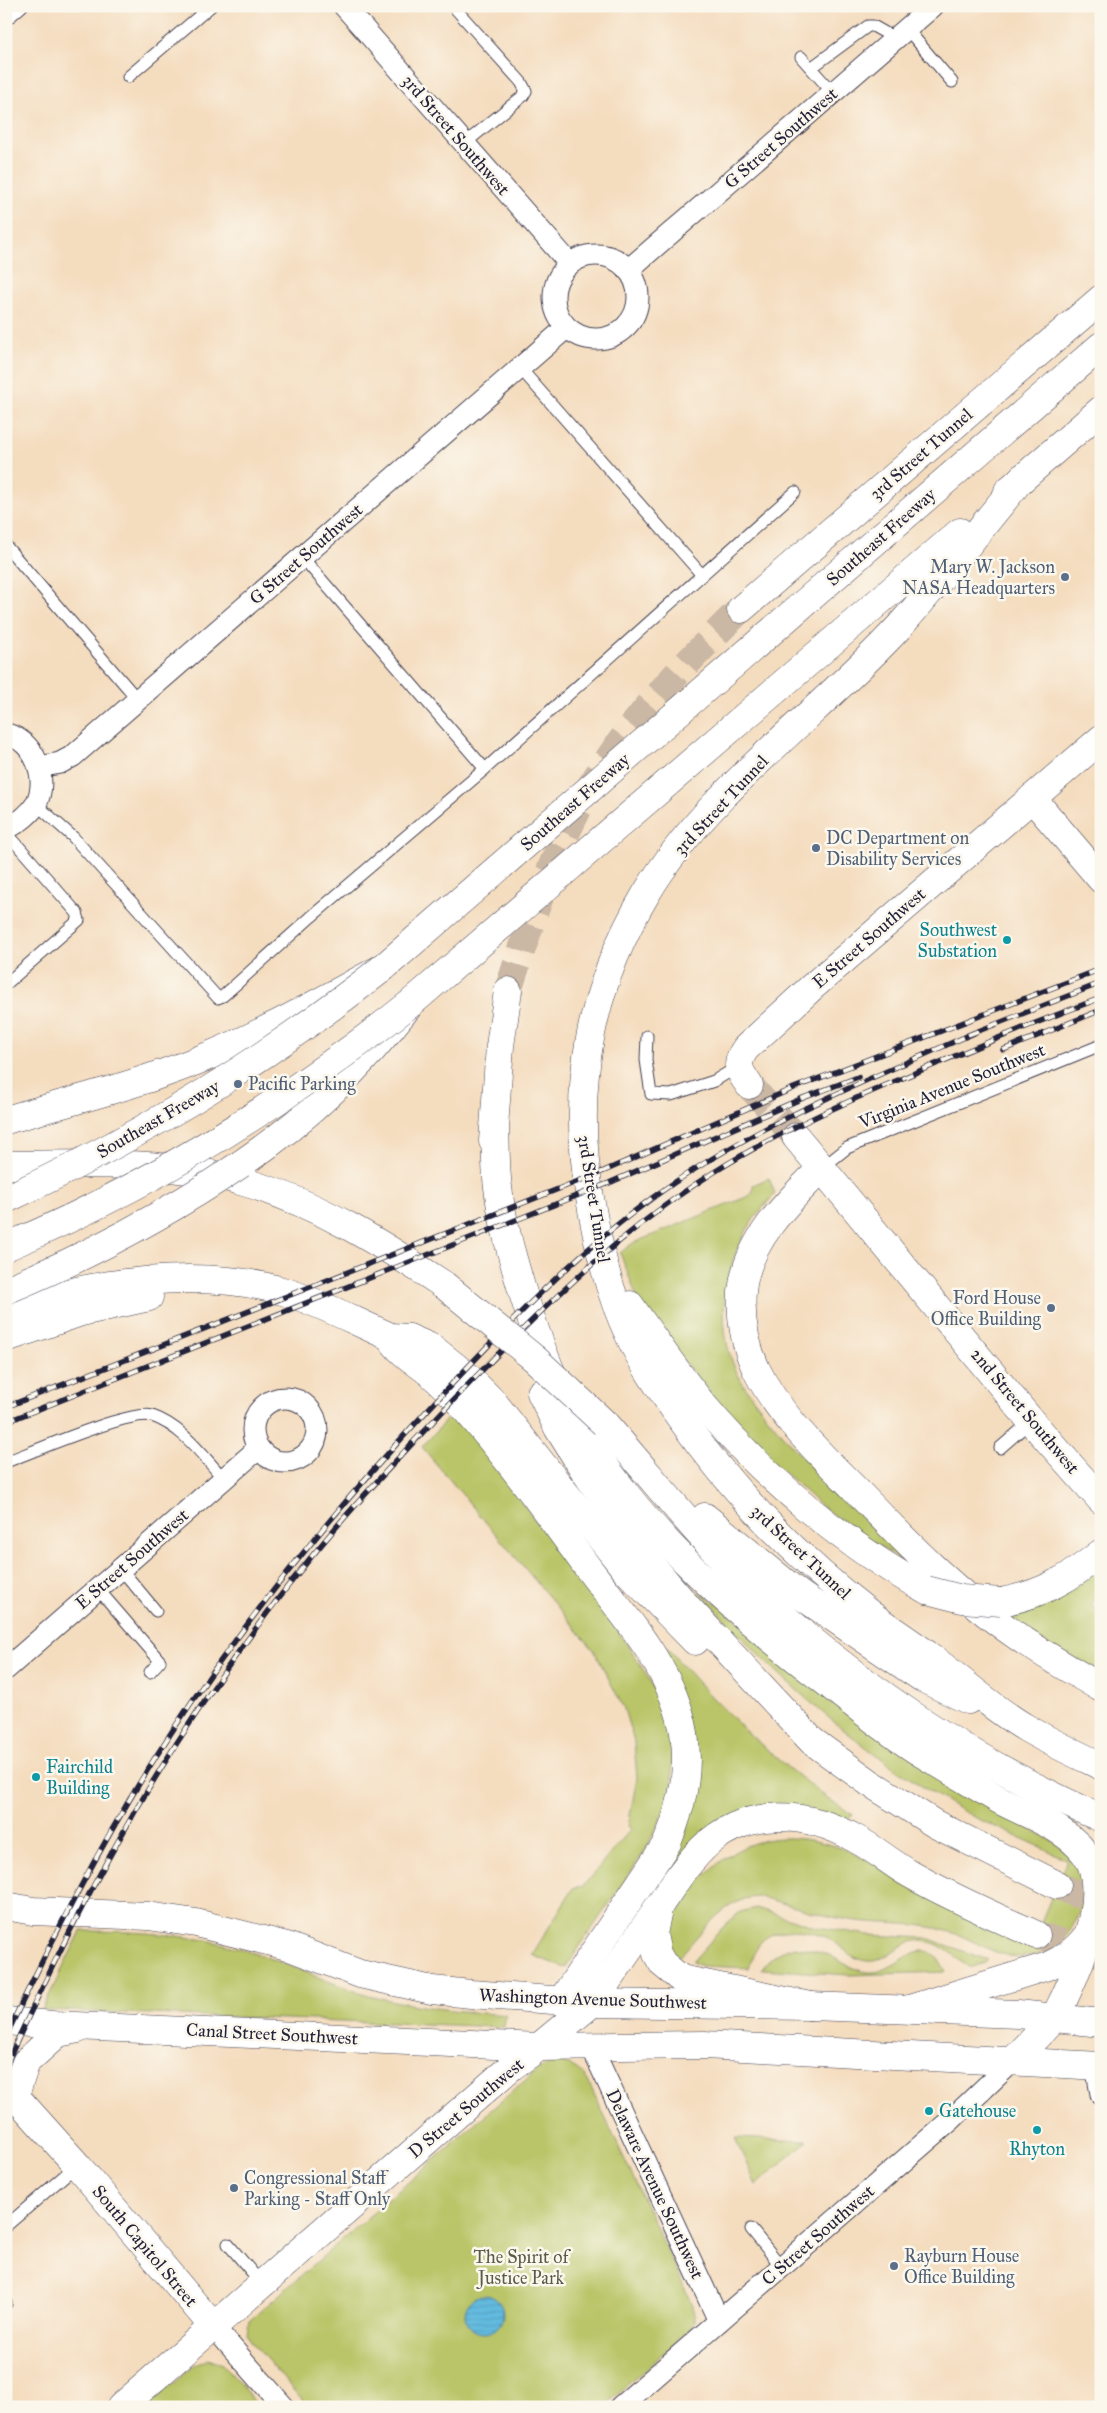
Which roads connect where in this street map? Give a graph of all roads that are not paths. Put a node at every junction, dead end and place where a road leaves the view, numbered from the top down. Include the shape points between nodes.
1 (22, 6) edge
2 (211, 6) edge
3 (344, 6) edge
4 (453, 6) edge
5 (933, 6) edge
6 (6, 20) edge
7 (901, 34) junction
8 (802, 57) dead end
9 (812, 68) junction
10 (128, 77) dead end
11 (952, 82) dead end
12 (833, 93) junction
13 (464, 144) junction
14 (569, 263) junction
15 (628, 270) junction
16 (1101, 299) edge
17 (566, 328) junction
18 (1101, 346) edge
19 (520, 368) junction
20 (1101, 410) edge
21 (1022, 478) junction
22 (795, 492) dead end
23 (6, 546) edge
24 (302, 557) junction
25 (702, 574) junction
26 (741, 609) tunnel mouth
27 (138, 700) junction
28 (6, 734) edge
29 (1101, 739) edge
30 (39, 767) junction
31 (485, 769) junction
32 (1032, 798) junction
33 (36, 804) junction
34 (6, 830) edge
35 (1101, 879) edge
36 (384, 967) junction
37 (6, 984) edge
38 (508, 991) tunnel mouth
39 (411, 1003) junction
40 (647, 1036) dead end
41 (1101, 1045) edge
42 (744, 1075) joint
43 (6, 1120) edge
44 (495, 1123) junction
45 (796, 1138) tunnel mouth
46 (50, 1164) junction
47 (6, 1165) edge
48 (822, 1168) junction
49 (6, 1173) edge
50 (6, 1199) edge
51 (6, 1247) edge
52 (605, 1271) junction
53 (6, 1290) edge
54 (286, 1292) junction
55 (6, 1312) edge
56 (391, 1336) junction
57 (6, 1338) edge
58 (1031, 1421) junction
59 (604, 1423) junction
60 (258, 1448) dead end
61 (1000, 1448) dead end
62 (6, 1462) edge
63 (224, 1478) junction
64 (1101, 1500) edge
65 (1101, 1553) edge
66 (121, 1569) junction
67 (98, 1589) junction
68 (156, 1611) dead end
69 (6, 1669) edge
70 (150, 1672) dead end
71 (1101, 1688) edge
72 (1024, 1727) junction
73 (812, 1740) junction
74 (1101, 1766) edge
75 (1095, 1819) edge
76 (1057, 1885) tunnel mouth
77 (6, 1906) edge
78 (659, 1906) junction
79 (1094, 1926) junction
80 (1036, 1935) tunnel mouth
81 (562, 2000) junction
82 (592, 2002) junction
83 (810, 2006) junction
84 (909, 2009) junction
85 (1056, 2017) junction
86 (6, 2021) edge
87 (1101, 2023) edge
88 (95, 2026) junction
89 (1101, 2032) edge
90 (538, 2047) junction
91 (592, 2048) junction
92 (1014, 2060) junction
93 (1098, 2066) edge
94 (11, 2090) edge
95 (1101, 2094) edge
96 (77, 2165) junction
97 (6, 2226) edge
98 (750, 2229) dead end
99 (228, 2244) dead end
100 (782, 2266) junction
101 (262, 2284) junction
102 (719, 2321) junction
103 (212, 2325) junction
104 (121, 2407) edge
105 (284, 2407) edge
106 (620, 2407) edge

1 - 6 lane
2 - 10 lane
3 - 13 street, 3rd Street Southwest
4 - 13 lane via 526,91
5 - 7 street, G Street Southwest
7 - 9 lane via 868,26
7 - 11 lane
7 - 12 street, G Street Southwest
8 - 9 lane
9 - 12 lane
12 - 15 street, G Street Southwest
13 - 14 street, 3rd Street Southwest
14 - 15 street via 592,254 605,255
14 - 17 street via 554,286 553,300 556,313
15 - 17 street via 638,292 633,318 624,328 600,339 586,338
16 - 26 main road, 3rd Street Tunnel
17 - 19 street, G Street Southwest
18 - 36 main road, Southeast Freeway
19 - 24 street, G Street Southwest
19 - 25 lane
20 - 21 main road
21 - 39 main road
21 - 52 main road, 3rd Street Tunnel via 898,627 692,830 631,919 602,985 593,1020 583,1092 586,1169
22 - 25 lane
23 - 27 lane
24 - 27 street, G Street Southwest
24 - 31 lane
25 - 31 lane
27 - 30 street, G Street Southwest via 73,756 60,763
28 - 30 street via 31,751
29 - 32 main road, E Street Southwest
30 - 33 street via 41,784
31 - 33 lane via 218,998 73,837
32 - 35 main road
32 - 42 main road, E Street Southwest via 760,1034 739,1058
33 - 34 street via 28,815
34 - 37 lane via 77,913 79,920
36 - 43 main road, bridge via 204,1058
36 - 50 main road, Southeast Freeway, bridge via 316,1019 224,1082 127,1139
38 - 44 main road via 500,1046
39 - 51 main road, bridge via 310,1077 213,1140 90,1208
39 - 53 main road, bridge via 351,1075 307,1116 264,1148 199,1192 132,1230
40 - 42 lane via 650,1094 671,1095
41 - 48 lane, Virginia Avenue Southwest via 847,1148
44 - 73 main road via 488,1189 499,1273 523,1349 558,1428 642,1554
44 - 79 main road via 497,1186 518,1275 540,1345 565,1402 610,1475 677,1551 725,1598 863,1712 956,1775 1066,1834 1075,1842 1092,1865 1097,1879
45 - 48 main road, 2nd Street Southwest
46 - 47 main road
46 - 49 main road
46 - 59 main road, bridge via 150,1167 197,1173 246,1182 323,1213 372,1238 444,1285 535,1359
48 - 58 main road, 2nd Street Southwest
48 - 71 main road via 766,1229 745,1274 743,1328 748,1351 757,1370 777,1404 832,1466 947,1579 1017,1636
52 - 65 main road, bridge via 704,1406 764,1470 849,1540 927,1590 962,1599 1001,1602 1034,1595 1070,1577
52 - 72 main road, 3rd Street Tunnel via 630,1337 647,1368 690,1431 763,1518 870,1614
54 - 55 main road via 225,1280 137,1282 76,1291
54 - 56 main road
54 - 57 main road via 226,1290 142,1298 52,1320
56 - 73 main road via 409,1338 432,1348 467,1376 494,1403 626,1570 730,1675
56 - 81 main road via 396,1346 458,1401 553,1520 658,1665 673,1696 684,1732 687,1766 683,1795 667,1843
58 - 61 lane
58 - 64 main road, 2nd Street Southwest
59 - 72 main road via 687,1501 799,1594 922,1678
59 - 75 main road via 748,1584 814,1642 949,1738 1030,1786
60 - 63 street, E Street Southwest
62 - 63 lane via 117,1419 150,1415 178,1429
63 - 66 street, E Street Southwest
66 - 67 street, E Street Southwest
66 - 68 lane
67 - 69 street, E Street Southwest
67 - 70 lane via 160,1661
72 - 74 main road, 3rd Street Tunnel
73 - 76 main road via 935,1824
77 - 81 main road, Washington Avenue Southwest via 34,1911 148,1916 196,1923 280,1944 360,1974 396,1983 471,1994
78 - 80 main road, D Street Southwest via 678,1876 703,1848 729,1828 760,1818 795,1817 828,1825 856,1839 909,1874
78 - 82 main road, D Street Southwest
78 - 83 main road via 653,1934 657,1954 663,1964 681,1979
79 - 84 main road via 1075,1950 1062,1960
79 - 85 main road
81 - 82 main road, Washington Avenue Southwest
81 - 90 main road
82 - 83 main road, Washington Avenue Southwest
82 - 90 main road, D Street Southwest
83 - 84 main road, Washington Avenue Southwest
84 - 85 main road, Washington Avenue Southwest
85 - 87 main road, Washington Avenue Southwest
85 - 92 main road
86 - 88 main road, Canal Street Southwest
88 - 90 main road, Canal Street Southwest
88 - 94 main road via 58,2033 26,2062
89 - 93 main road
90 - 91 main road
90 - 101 main road, D Street Southwest
91 - 92 main road via 704,2045
91 - 102 street, Delaware Avenue Southwest
92 - 93 main road
92 - 100 street, C Street Southwest via 952,2119
93 - 95 street
94 - 96 main road, South Capitol Street
96 - 97 lane
96 - 103 main road, South Capitol Street
98 - 100 lane
99 - 101 lane
100 - 102 street, C Street Southwest
101 - 103 main road, D Street Southwest
102 - 106 street, C Street Southwest
103 - 104 main road, D Street Southwest
103 - 105 street, South Capitol Street

